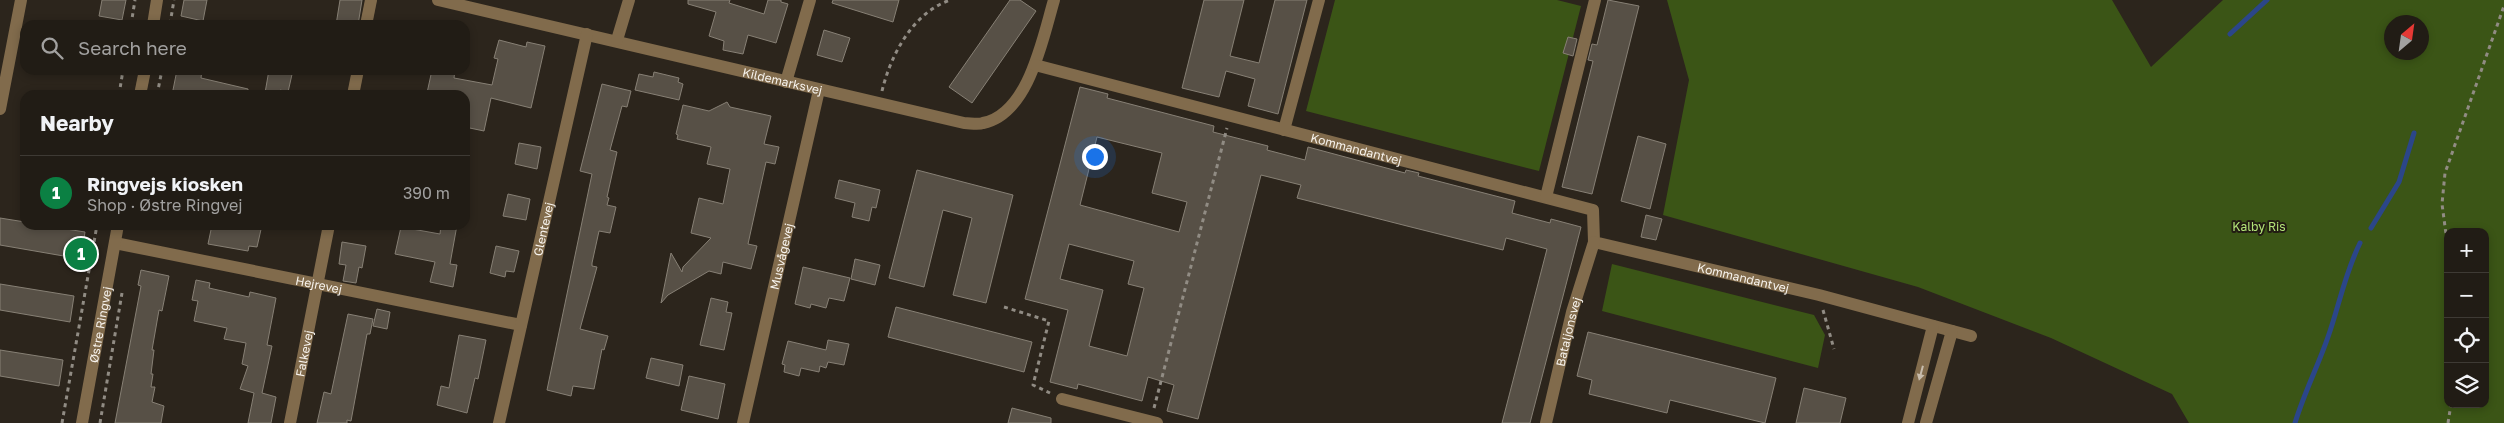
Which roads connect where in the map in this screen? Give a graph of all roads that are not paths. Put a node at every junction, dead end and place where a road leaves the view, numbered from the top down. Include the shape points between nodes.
1 (21, 0) edge
2 (157, 0) edge
3 (371, 0) edge
4 (438, 0) edge
5 (629, 0) edge
6 (810, 0) edge
7 (1054, 0) edge
8 (1319, 0) edge
9 (1595, 0) edge
10 (153, 20) edge
11 (367, 20) edge
12 (587, 34) junction
13 (617, 40) junction
14 (1035, 65) junction
15 (144, 75) edge
16 (357, 75) edge
17 (786, 82) junction
18 (141, 90) edge
19 (354, 90) edge
20 (819, 90) junction
21 (0, 109) edge
22 (1284, 130) junction
23 (1546, 198) junction
24 (117, 230) edge
25 (328, 230) edge
26 (1594, 242) junction
27 (115, 243) junction
28 (318, 284) junction
29 (521, 325) junction
30 (1933, 326) junction
31 (1952, 331) junction
32 (1971, 336) dead end
33 (1062, 400) road end
34 (1154, 422) edge
35 (82, 423) edge
36 (290, 423) edge
37 (499, 423) edge
38 (744, 423) edge
39 (1546, 423) edge
40 (1908, 423) edge
41 (1926, 423) edge

1 - 21 street
2 - 10 street
3 - 11 street
4 - 12 street, Kildemarksvej
5 - 13 street
6 - 17 street
7 - 14 street, Kildemarksvej
8 - 22 street
9 - 23 street
12 - 13 street, Kildemarksvej
12 - 29 street, Glentevej
13 - 17 street, Kildemarksvej
14 - 20 street, Kildemarksvej via 1016,102 984,124 964,123
14 - 22 street, Kommandantvej
15 - 18 street
16 - 19 street
17 - 20 street, Kildemarksvej
20 - 38 street, Musvågevej
22 - 23 street, Kommandantvej
23 - 26 street, Kommandantvej via 1593,210
24 - 27 street, Østre Ringvej
25 - 28 street, Falkevej
26 - 30 street, Kommandantvej via 1819,295
26 - 39 street, Bataljonsvej via 1572,312
27 - 28 street, Hejrevej
27 - 35 street, Østre Ringvej
28 - 29 street, Hejrevej
28 - 36 street, Falkevej
29 - 37 street, Glentevej
30 - 31 street, Kommandantvej
30 -> 40 street
31 - 32 street, Kommandantvej
31 - 41 street
33 - 34 street

